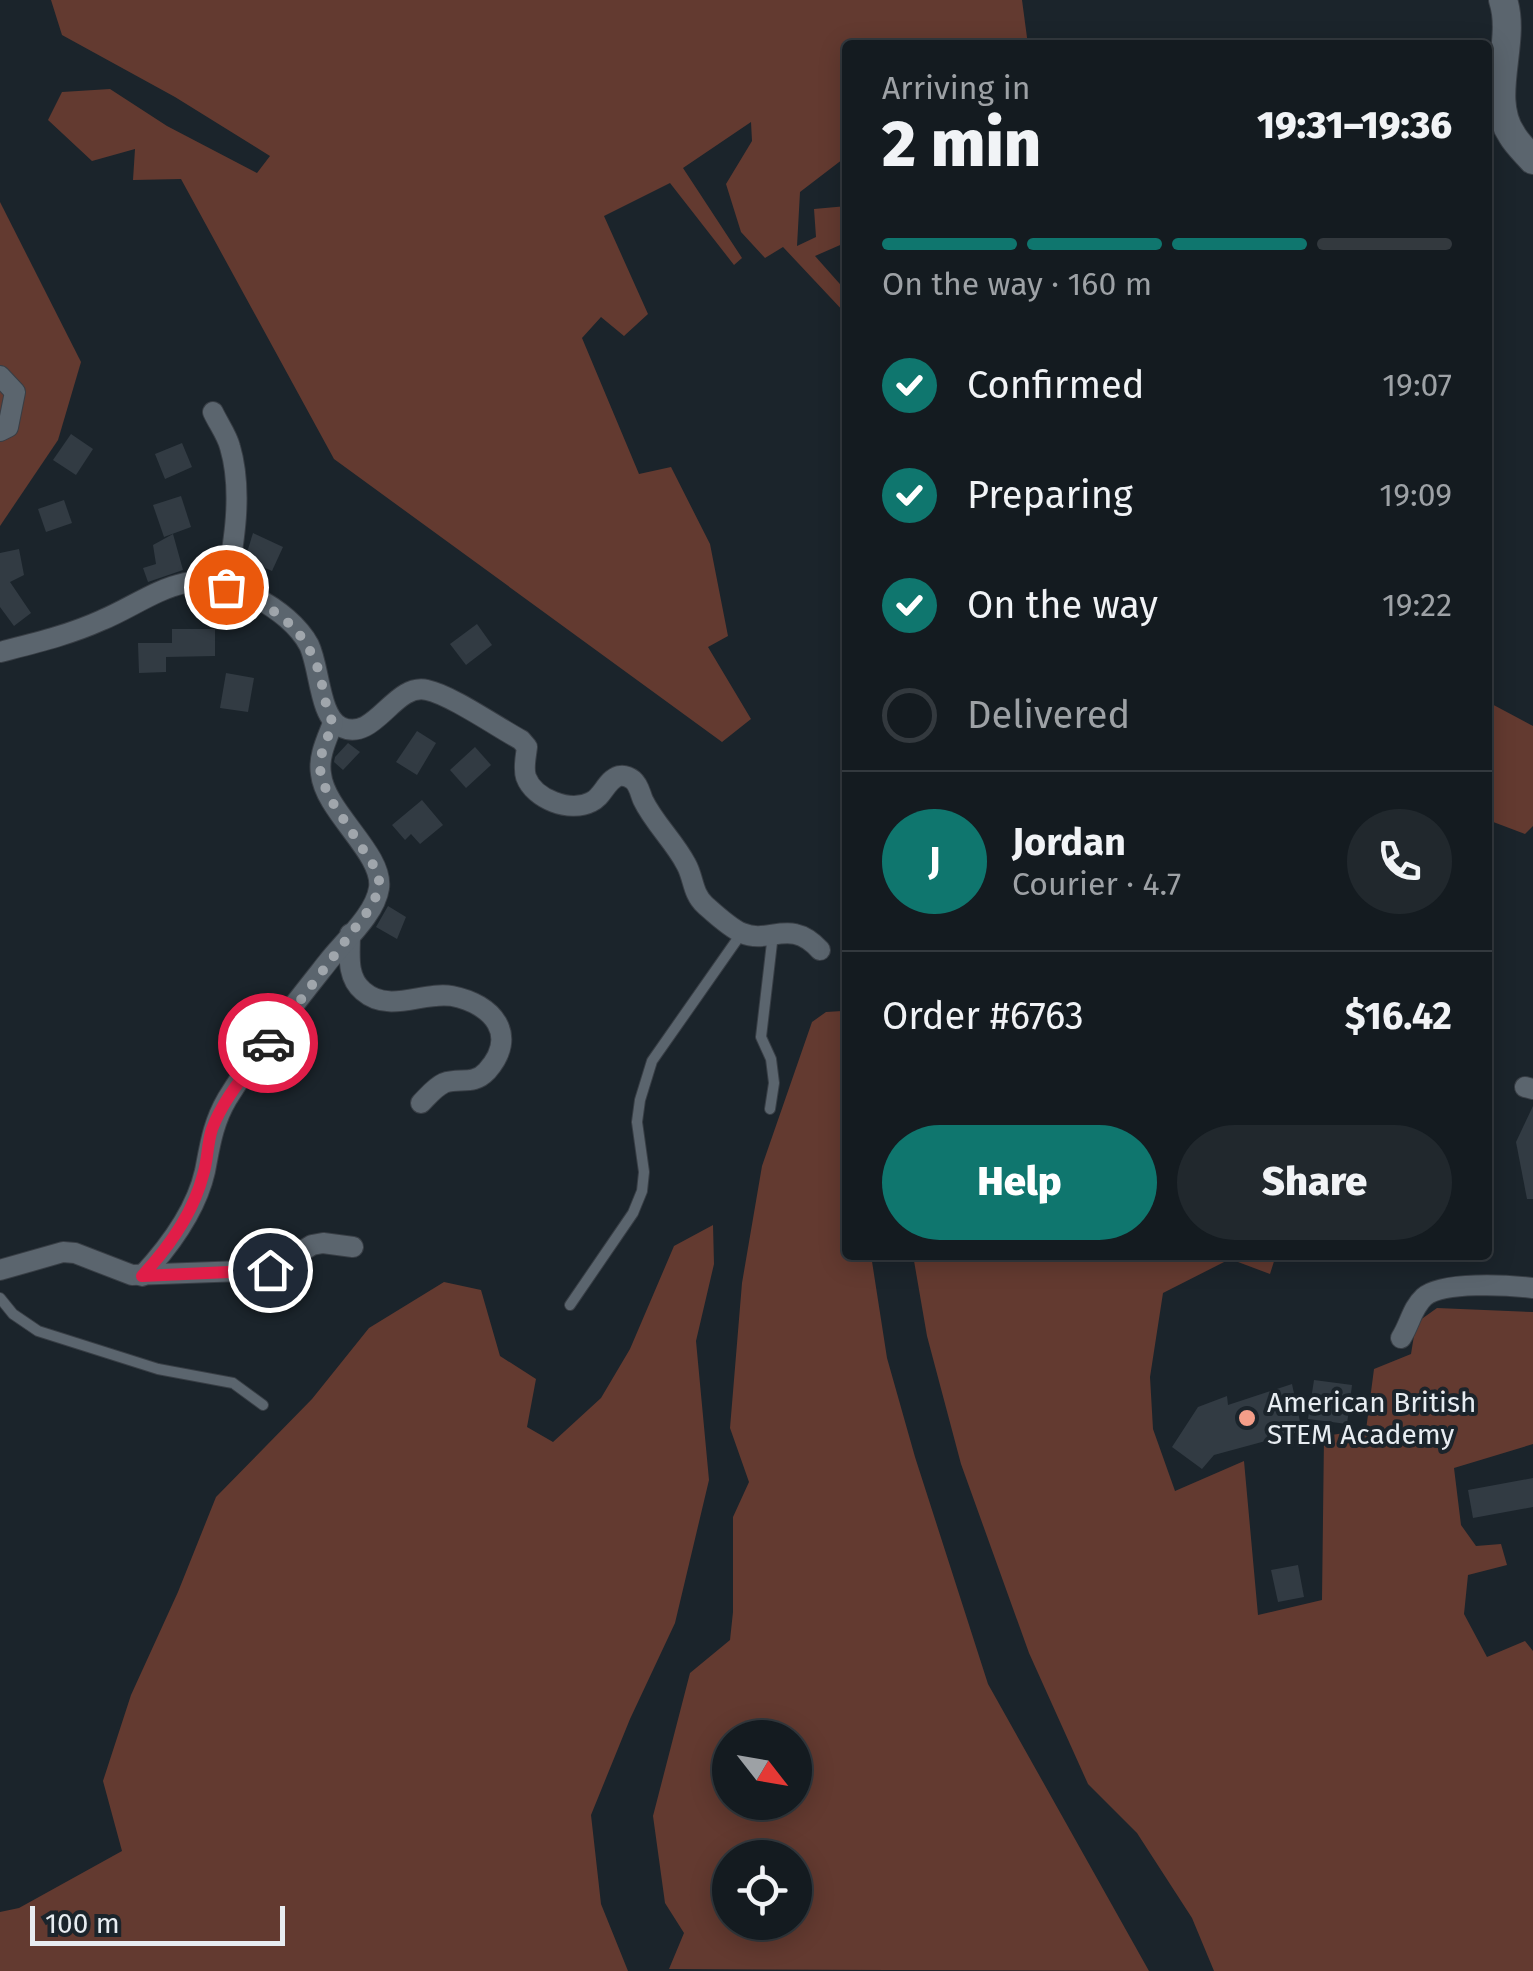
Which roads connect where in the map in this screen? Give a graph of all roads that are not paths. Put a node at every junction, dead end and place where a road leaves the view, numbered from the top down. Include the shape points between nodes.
1 (1503, 0) edge
2 (1533, 160) edge
3 (0, 376) edge
4 (213, 412) dead end
5 (0, 431) edge
6 (226, 587) junction
7 (0, 652) edge
8 (333, 723) junction
9 (742, 933) junction
10 (773, 933) junction
11 (350, 934) junction
12 (820, 950) dead end
13 (421, 1103) dead end
14 (770, 1108) dead end
15 (353, 1247) dead end
16 (0, 1270) edge
17 (142, 1276) junction
18 (1533, 1288) edge
19 (0, 1298) edge
20 (570, 1305) dead end
21 (1400, 1338) dead end
22 (263, 1405) dead end

1 - 2 main road via 1504,115
3 - 5 street via 15,392 8,428
4 - 6 street via 230,446 235,483
6 - 7 street via 188,582 166,588 64,636
6 - 8 street via 286,618 308,643
8 - 9 street via 363,728 408,693 427,690 521,740 527,781 556,803 592,802 613,779 629,777 686,864 697,896
8 - 11 street via 320,776 379,874 379,891
9 - 10 street
9 - 20 lane via 652,1061 637,1122 642,1191
10 - 12 street via 810,939
10 - 14 lane via 761,1037 774,1083
11 - 13 street via 353,981 365,994 383,1002 447,995 502,1026 486,1072 472,1082 445,1082
11 - 17 street via 228,1099 212,1130 194,1201
15 - 17 street via 312,1246 270,1270
16 - 17 street via 75,1252
18 - 21 street via 1442,1287 1414,1309
19 - 22 lane via 38,1331 158,1369 233,1383

